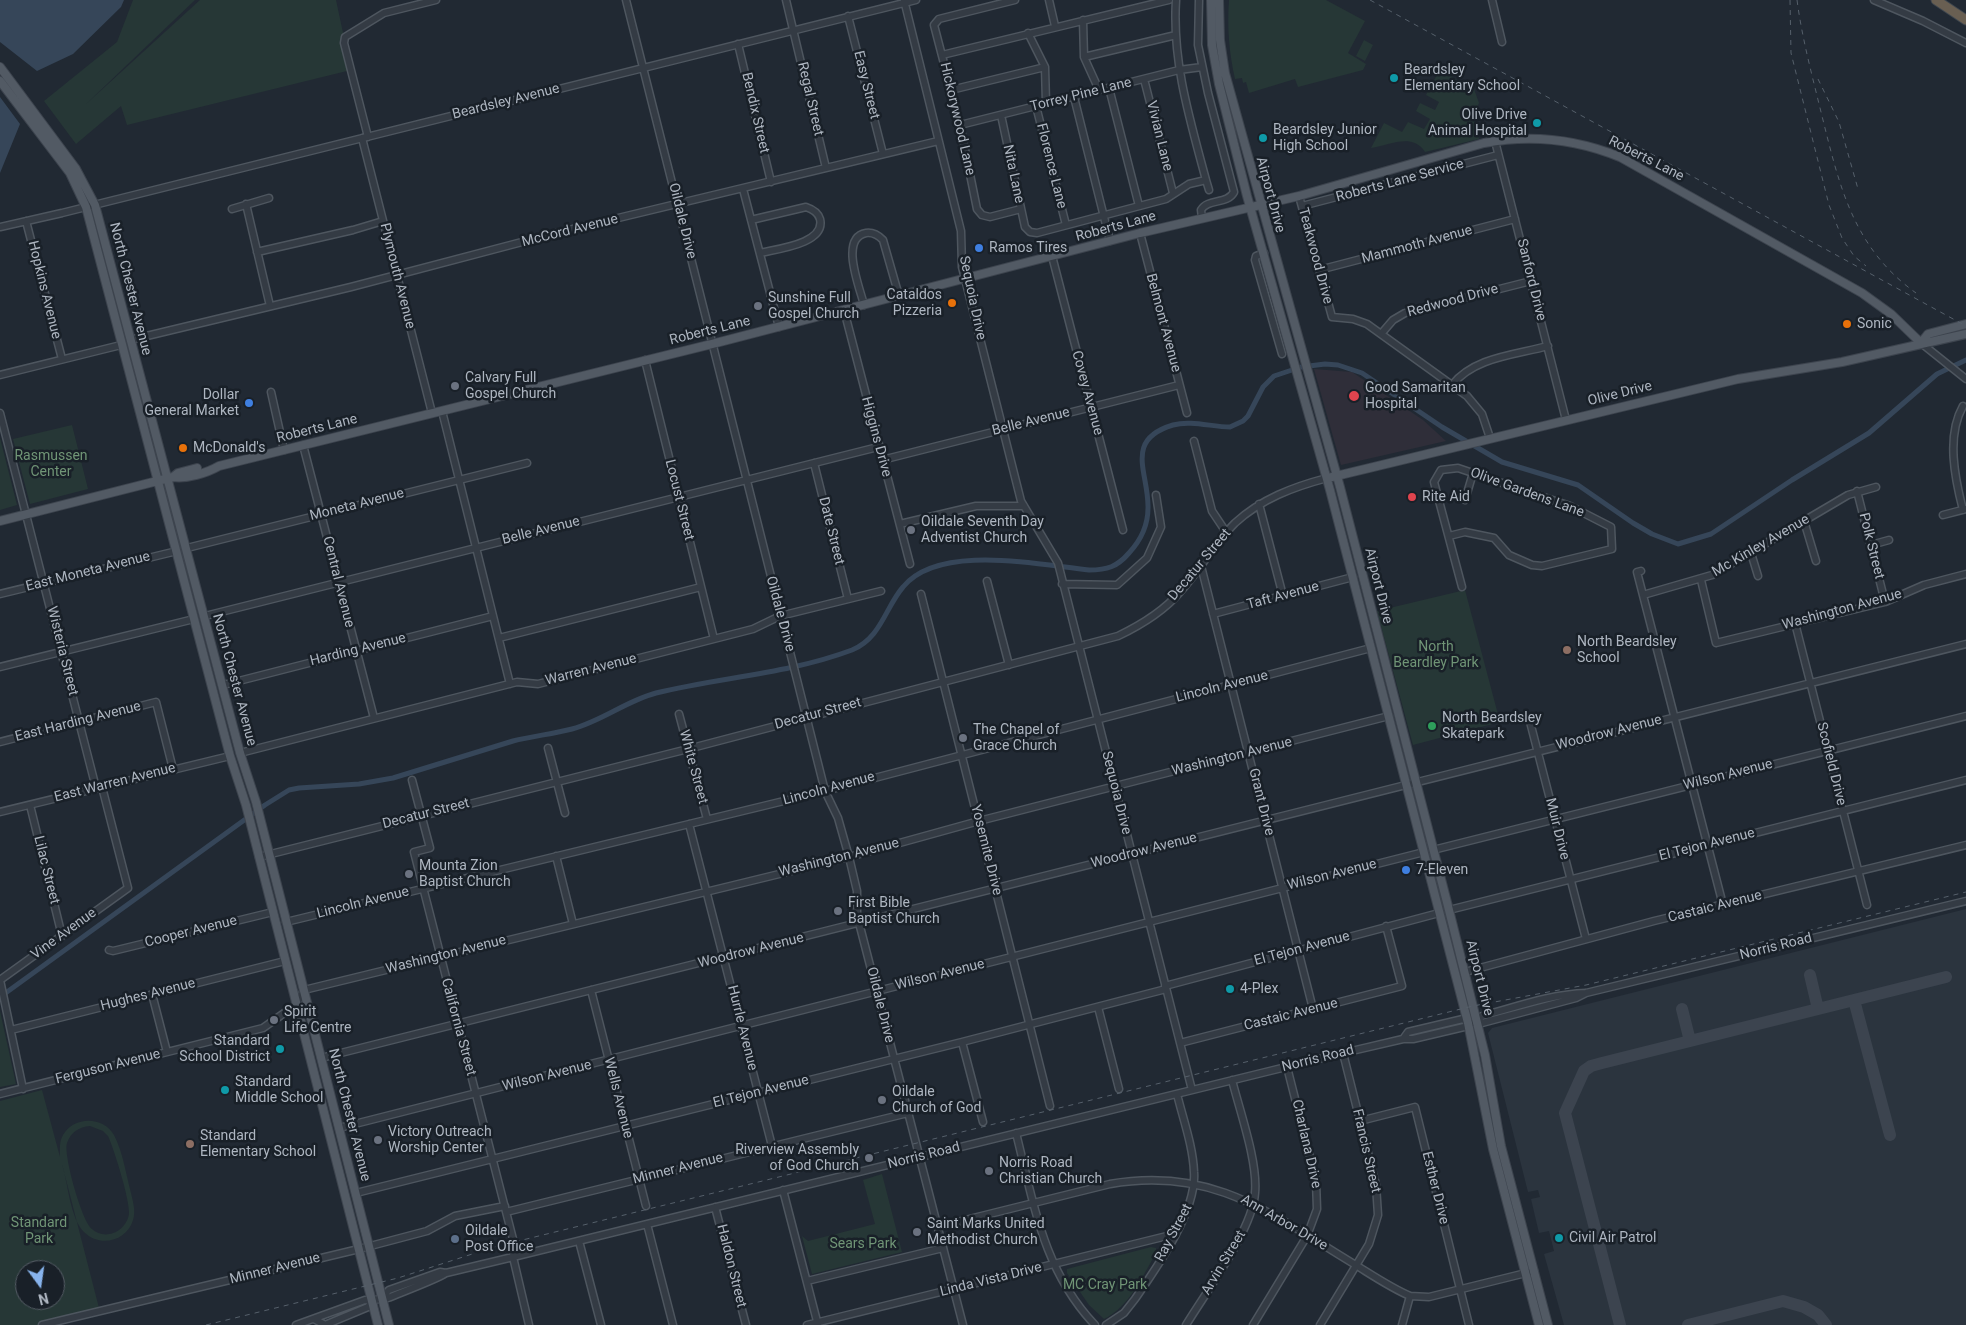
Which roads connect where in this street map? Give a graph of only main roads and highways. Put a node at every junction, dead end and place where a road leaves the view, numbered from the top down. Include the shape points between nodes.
1 (1211, 0) edge
2 (1220, 0) edge
3 (1936, 0) edge
4 (1966, 20) edge
5 (0, 66) edge
6 (0, 81) edge
7 (1260, 204) junction
8 (1250, 206) junction
9 (115, 321) junction
10 (1966, 324) edge
11 (1966, 334) edge
12 (130, 340) junction
13 (1921, 343) junction
14 (121, 344) junction
15 (135, 356) junction
16 (1300, 363) junction
17 (1337, 476) junction
18 (171, 477) junction
19 (1327, 478) junction
20 (158, 481) junction
21 (0, 521) edge
22 (177, 551) junction
23 (194, 574) junction
24 (225, 736) junction
25 (240, 753) junction
26 (230, 756) junction
27 (246, 772) junction
28 (273, 912) junction
29 (288, 931) junction
30 (1529, 1272) junction
31 (378, 1325) edge
32 (390, 1325) edge
33 (1539, 1325) edge
34 (1548, 1325) edge

1 - 8 main road, Airport Drive via 1210,28 1215,67
2 - 7 main road, Airport Drive via 1219,33 1225,73
3 - 4 highway
5 - 12 main road, North Chester Avenue via 76,169 95,205
6 - 9 main road, North Chester Avenue via 70,173 86,207
7 - 8 main road, Roberts Lane
7 - 13 main road, Roberts Lane via 1495,141 1549,138 1578,143 1620,157 1862,293 1891,314
7 - 16 main road, Airport Drive
8 - 16 main road, Airport Drive
8 - 18 main road, Roberts Lane via 212,470 180,478
9 - 12 main road
9 - 14 main road, North Chester Avenue
10 - 13 main road, Olive Drive via 1928,334
11 - 13 main road, Olive Drive
12 - 15 main road, North Chester Avenue
13 - 17 main road, Olive Drive via 1842,362 1745,377
14 - 15 main road
14 - 20 main road, North Chester Avenue
15 - 18 main road, North Chester Avenue
16 - 17 main road, Airport Drive via 1306,372
16 - 19 main road, Airport Drive via 1298,373
17 - 19 main road, Olive Drive
17 - 30 main road, Airport Drive via 1477,1021
18 - 20 main road, Roberts Lane
18 - 23 main road, North Chester Avenue
19 - 30 main road, Airport Drive via 1468,1023 1493,1149
20 - 21 main road, Roberts Lane
20 - 22 main road, North Chester Avenue
22 - 23 main road
22 - 24 main road, North Chester Avenue
23 - 25 main road, North Chester Avenue
24 - 25 main road via 234,750
24 - 26 main road, North Chester Avenue
25 - 27 main road, North Chester Avenue
26 - 27 main road via 236,757
26 - 28 main road, North Chester Avenue via 252,826
27 - 29 main road, North Chester Avenue
28 - 29 main road
28 - 31 main road, North Chester Avenue
29 - 32 main road, North Chester Avenue
30 - 33 main road, Airport Drive
30 - 34 main road, Airport Drive

